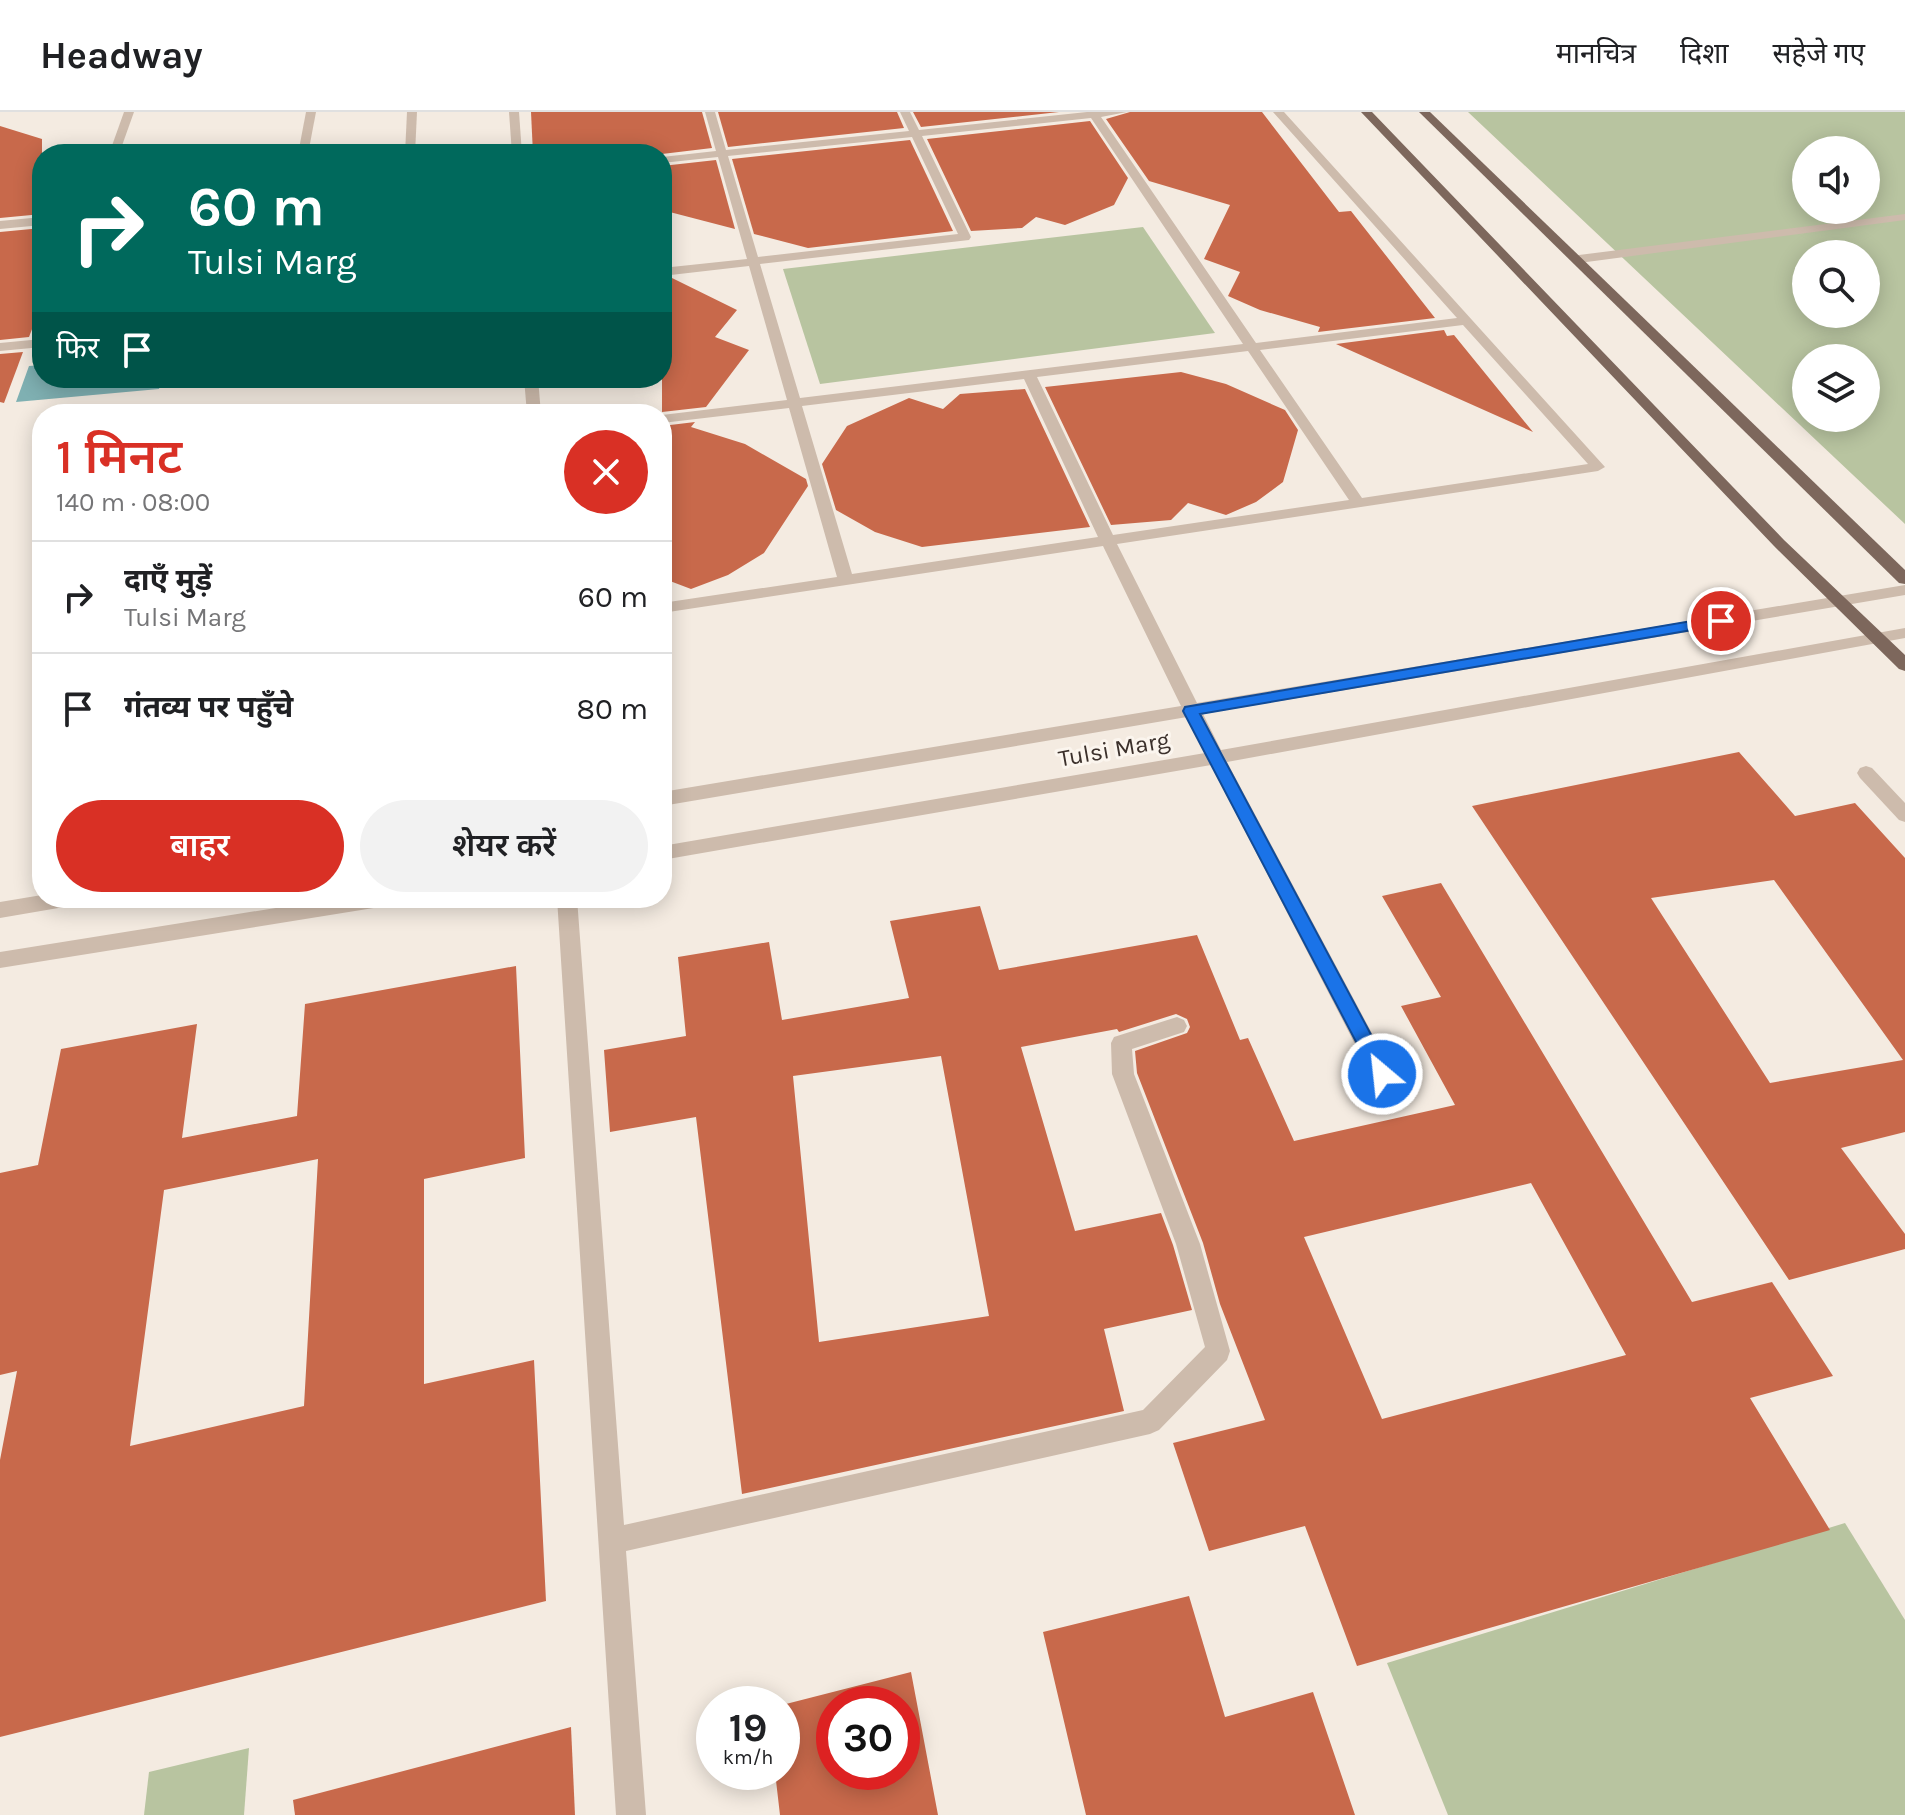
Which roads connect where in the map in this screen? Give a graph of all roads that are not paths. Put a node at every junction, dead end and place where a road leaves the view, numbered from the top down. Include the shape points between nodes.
1 (129, 112) edge
2 (311, 112) edge
3 (412, 112) edge
4 (514, 112) edge
5 (710, 112) edge
6 (905, 112) edge
7 (1122, 112) edge
8 (1278, 112) edge
9 (1366, 112) edge
10 (1424, 112) edge
11 (1093, 114) edge
12 (915, 133) junction
13 (118, 144) edge
14 (305, 144) edge
15 (410, 144) edge
16 (516, 144) edge
17 (722, 154) junction
18 (672, 159) edge
19 (1905, 217) edge
20 (32, 222) edge
21 (0, 225) edge
22 (1579, 259) junction
23 (751, 261) junction
24 (672, 271) edge
25 (1466, 321) junction
26 (32, 344) edge
27 (0, 347) edge
28 (1252, 347) junction
29 (1028, 372) junction
30 (797, 403) junction
31 (672, 418) edge
32 (1358, 503) junction
33 (1105, 541) junction
34 (1905, 579) edge
35 (846, 580) junction
36 (1905, 590) edge
37 (1839, 601) junction
38 (672, 606) edge
39 (1905, 633) edge
40 (1878, 638) junction
41 (1905, 665) edge
42 (1191, 711) junction
43 (1214, 758) junction
44 (1866, 773) dead end
45 (672, 797) edge
46 (1905, 815) edge
47 (672, 851) edge
48 (32, 905) edge
49 (324, 908) edge
50 (568, 908) edge
51 (0, 910) edge
52 (0, 960) edge
53 (1177, 1026) dead end
54 (1382, 1074) dead end
55 (612, 1541) junction
56 (631, 1815) edge

1 - 13 street
2 - 14 street
3 - 15 street
4 - 16 street
5 - 17 street
6 - 12 street
7 - 11 street
8 - 25 street
9 - 37 main road
10 - 22 main road
11 - 12 street
11 - 28 street
12 - 17 street
12 - 23 street via 965,237
17 - 18 street
17 - 23 street
19 - 22 street
20 - 21 street
22 - 34 main road
23 - 24 street
23 - 30 street
25 - 28 street
25 - 32 street via 1598,467
26 - 27 street
28 - 29 street
28 - 32 street
29 - 30 street
29 - 33 street
30 - 31 street
30 - 35 street
32 - 33 street
33 - 35 street
33 - 42 street
35 - 38 street
36 - 37 street, Tulsi Marg
37 - 40 main road
37 - 42 street, Tulsi Marg
39 - 40 street, Tulsi Marg
40 - 41 main road
40 - 43 street, Tulsi Marg
42 - 43 street
42 - 45 street, Tulsi Marg
43 - 47 street, Tulsi Marg
43 - 54 street
44 - 46 street
48 - 51 street
49 - 52 street
50 - 55 street
53 - 55 street via 1121,1043 1123,1074 1188,1244 1218,1351 1150,1421
55 - 56 street

